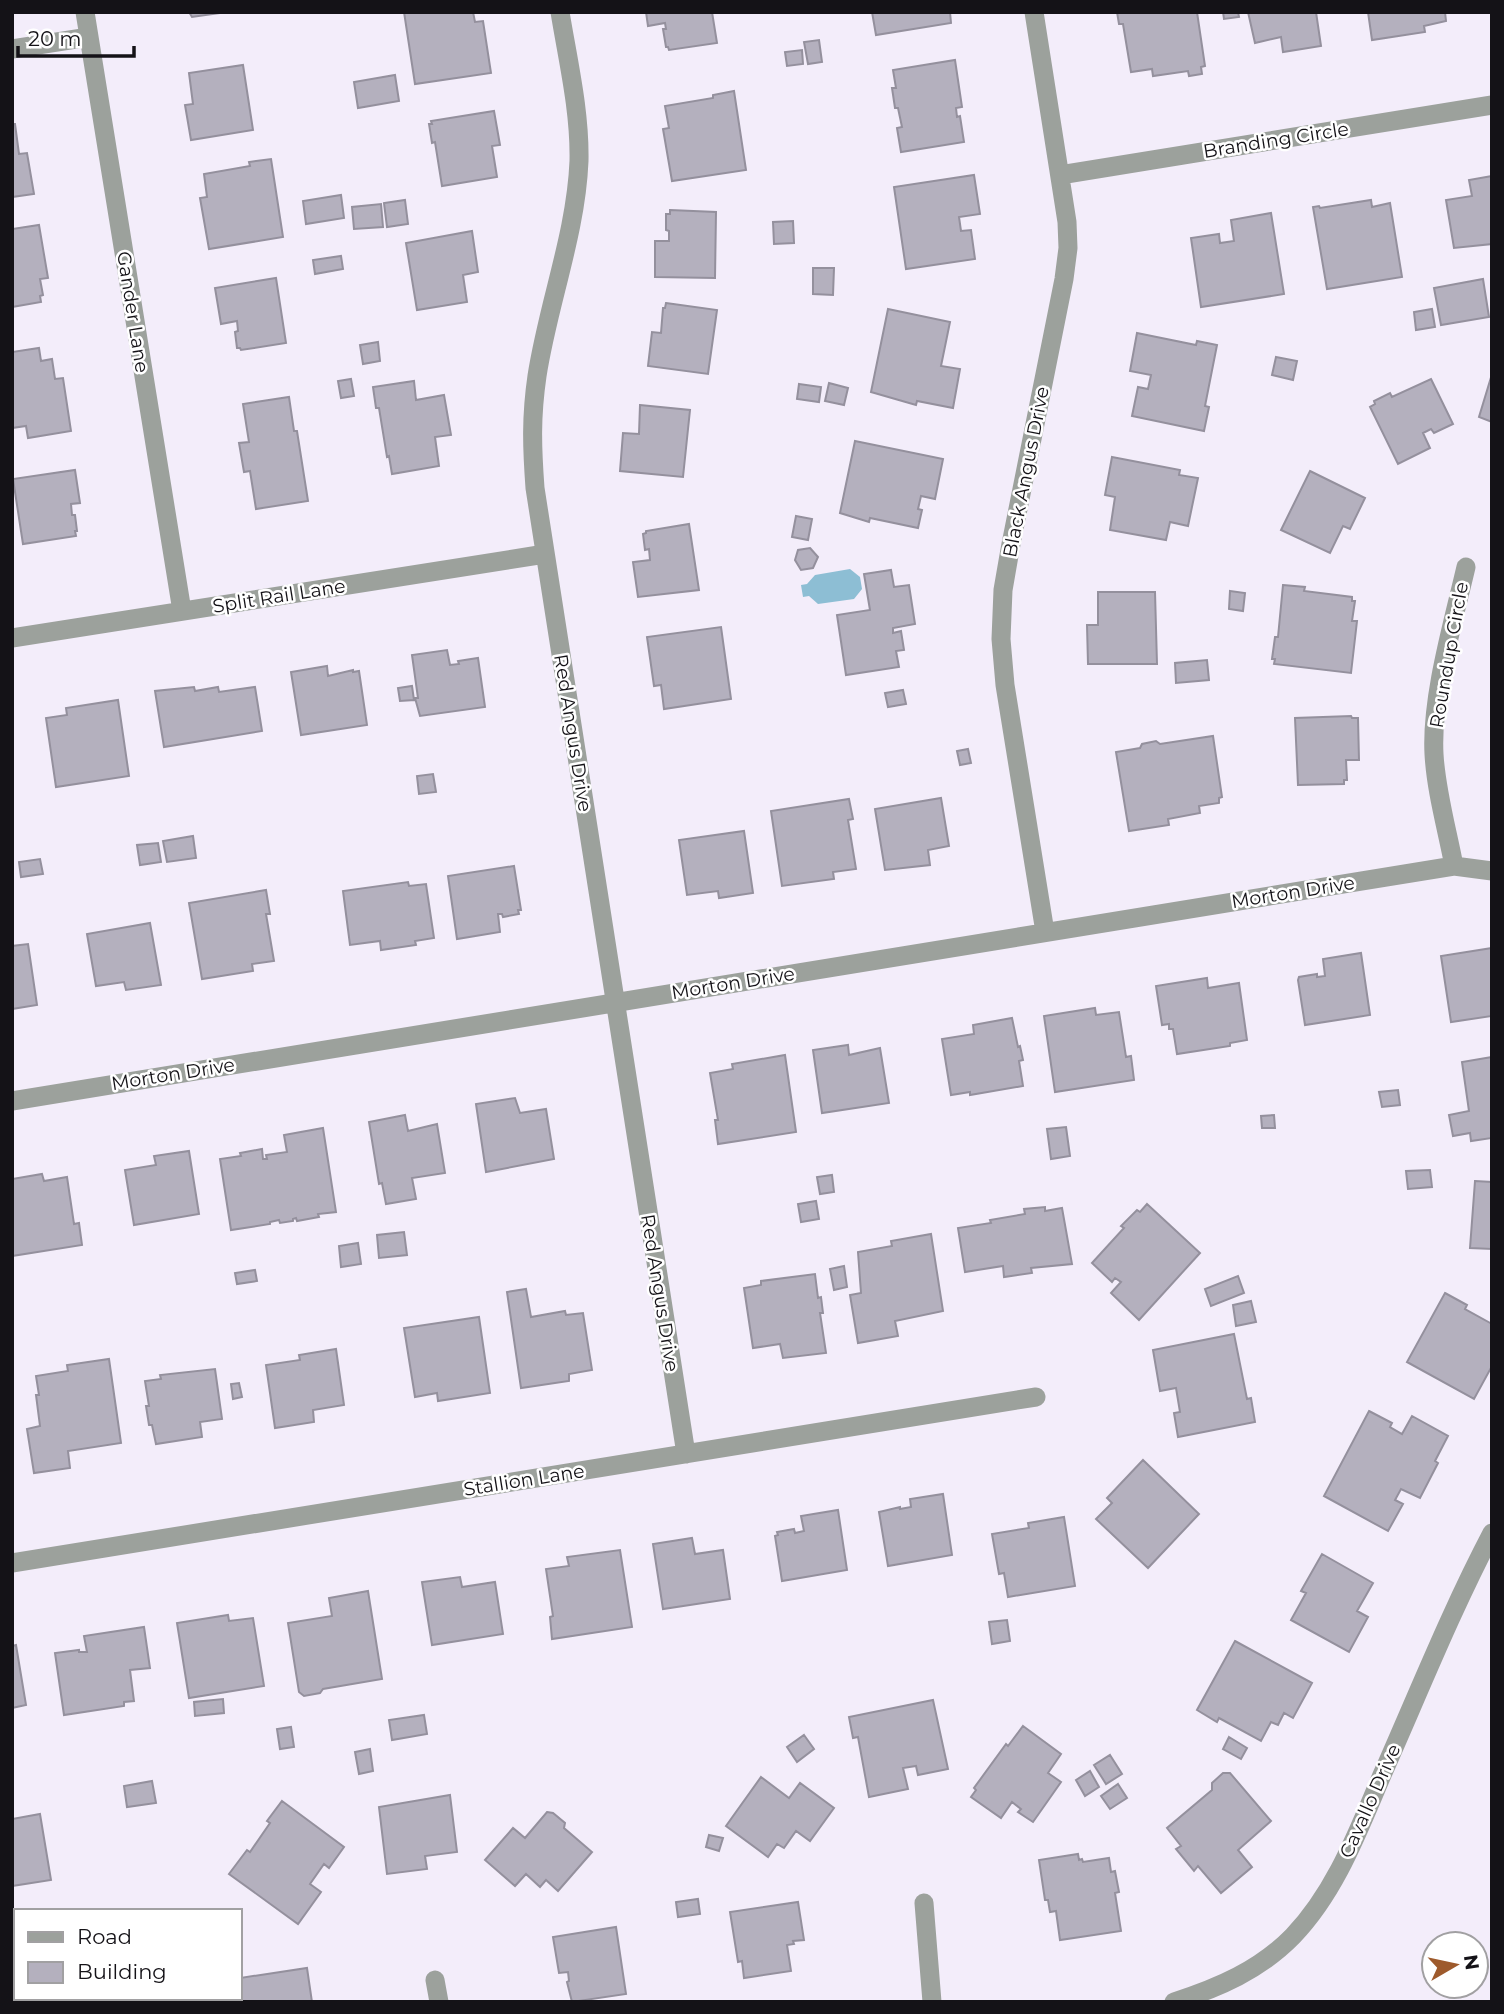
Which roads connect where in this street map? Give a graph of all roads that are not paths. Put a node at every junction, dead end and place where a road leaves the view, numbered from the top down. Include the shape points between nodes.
1 (85, 12) edge
2 (560, 12) edge
3 (1034, 12) edge
4 (89, 37) junction
5 (12, 49) edge
6 (1492, 105) edge
7 (1060, 175) junction
8 (545, 554) junction
9 (1466, 567) dead end
10 (181, 611) junction
11 (12, 638) edge
12 (1454, 866) junction
13 (1492, 871) edge
14 (1045, 932) junction
15 (615, 1002) junction
16 (12, 1101) edge
17 (1036, 1397) dead end
18 (686, 1454) junction
19 (1492, 1533) edge
20 (12, 1563) edge
21 (924, 1903) dead end
22 (435, 1980) dead end
23 (439, 2002) edge
24 (932, 2002) edge
25 (1174, 2002) edge

1 - 4 street, Gander Lane
2 - 8 street, Red Angus Drive via 579,160 531,431
3 - 7 street, Black Angus Drive
4 - 5 street
4 - 10 street, Gander Lane
6 - 7 street, Branding Circle
7 - 14 street, Black Angus Drive via 1067,258 1003,590 1001,639
8 - 10 street, Split Rail Lane
8 - 15 street, Red Angus Drive
9 - 12 street, Roundup Circle via 1435,722 1436,765
10 - 11 street, Split Rail Lane
12 - 13 street
12 - 14 street, Morton Drive
14 - 15 street, Morton Drive
15 - 16 street, Morton Drive
15 - 18 street, Red Angus Drive
17 - 18 street, Stallion Lane
18 - 20 street, Stallion Lane
19 - 25 street, Cavallo Drive via 1329,1890 1293,1936 1257,1965 1216,1988
21 - 24 street
22 - 23 street

